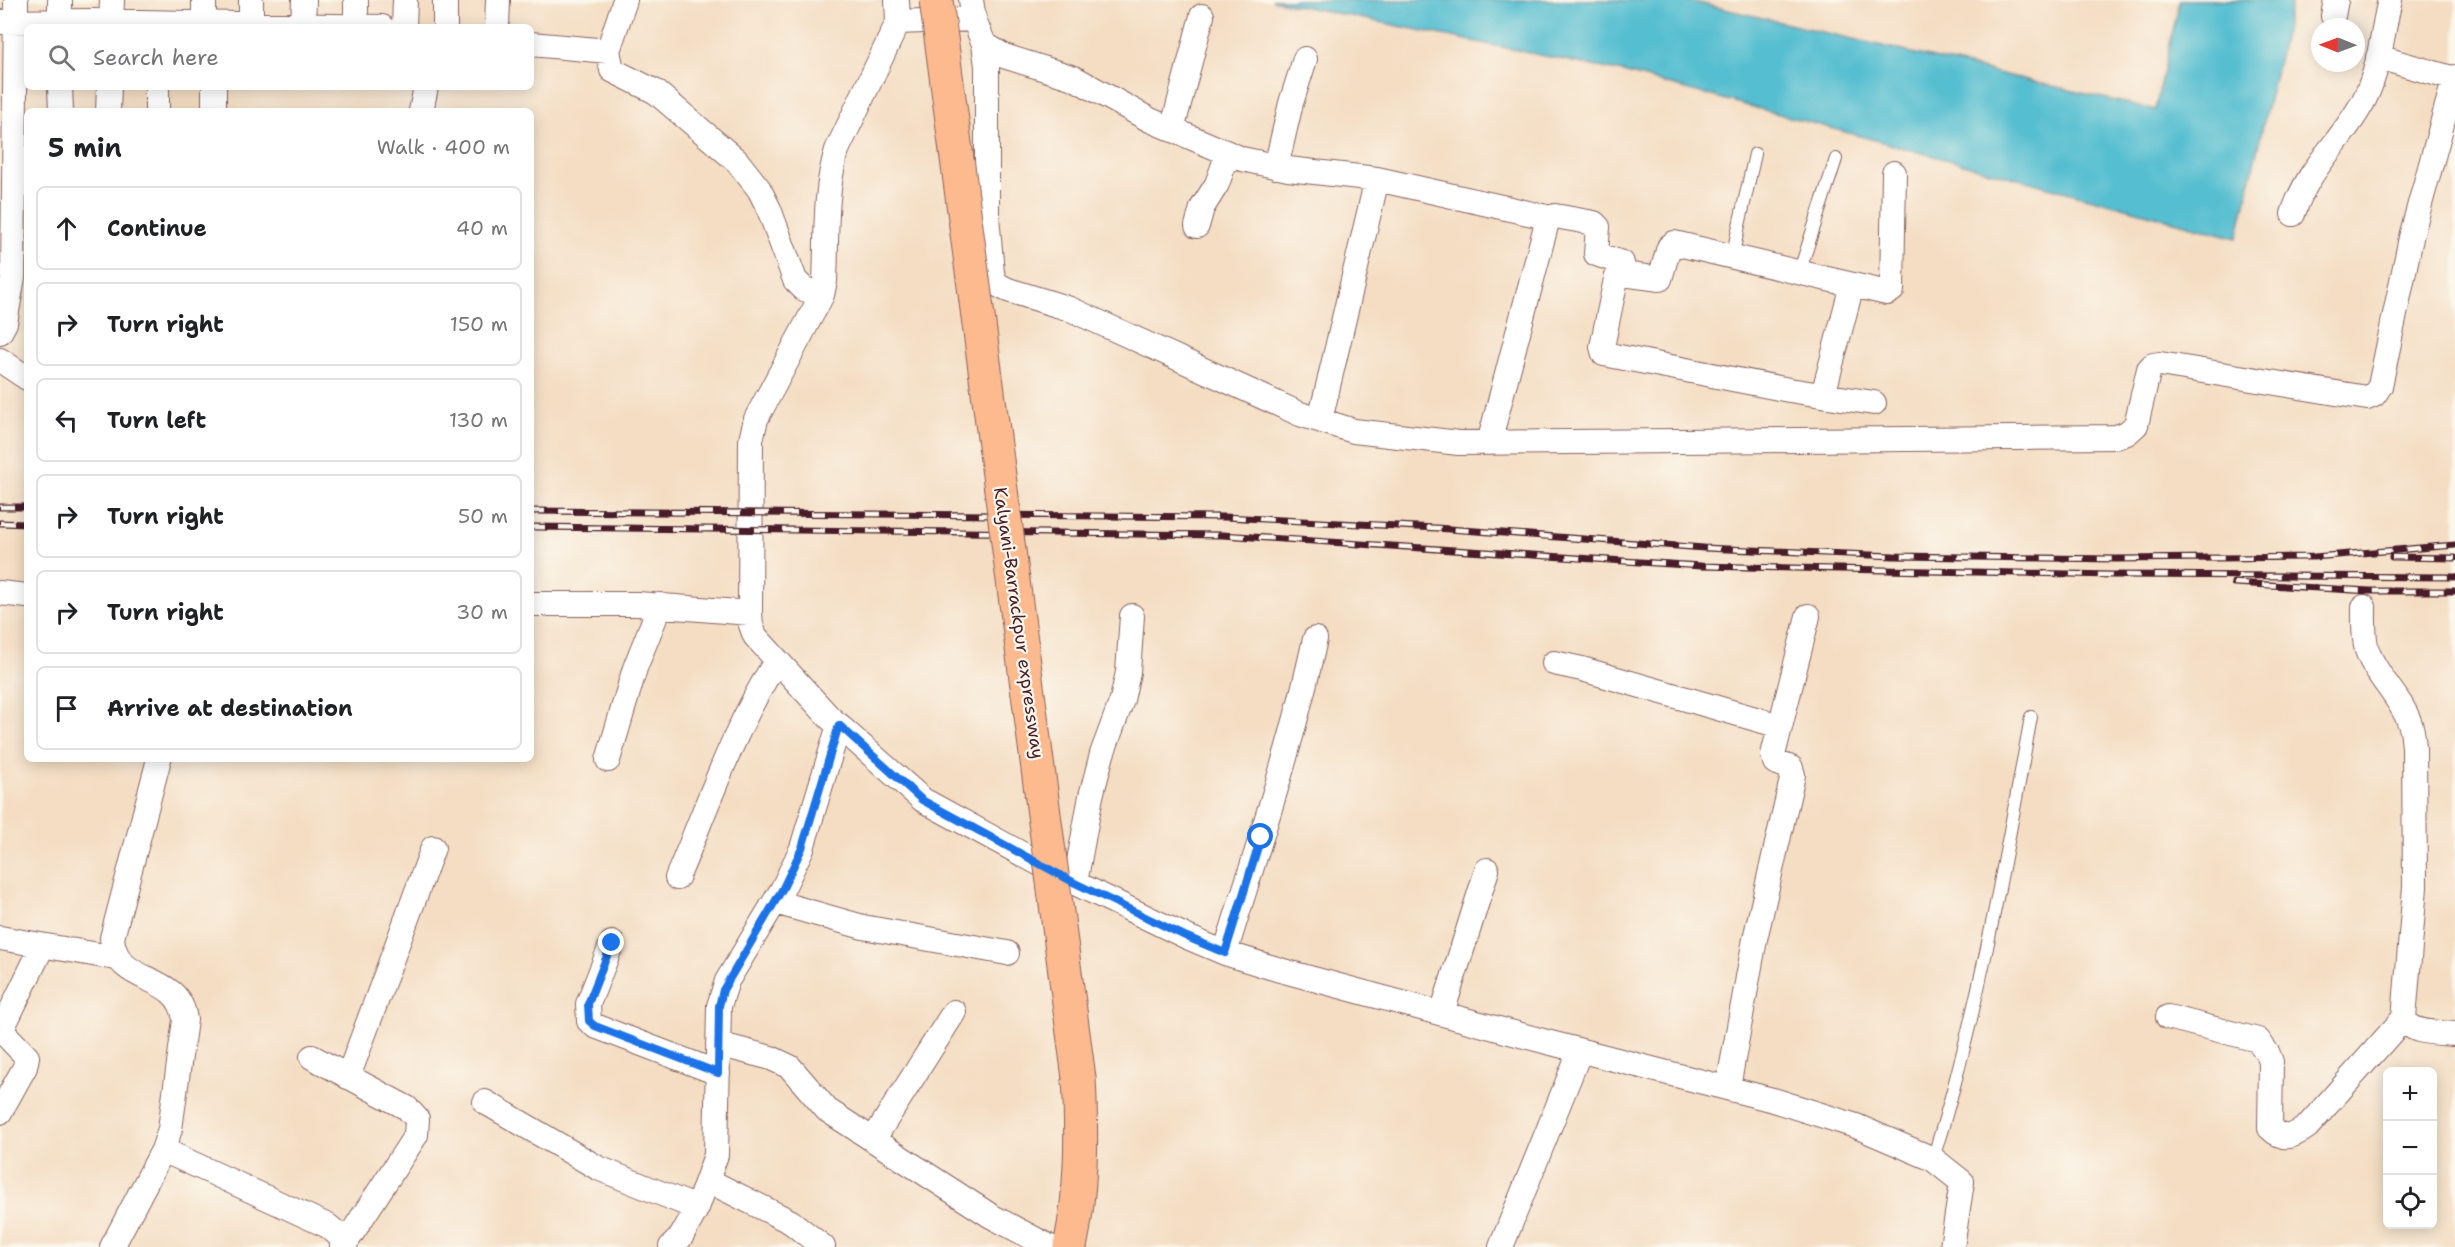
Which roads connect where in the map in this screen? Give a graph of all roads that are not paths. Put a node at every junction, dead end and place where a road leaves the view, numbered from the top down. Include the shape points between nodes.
1 (251, 0) edge
2 (304, 0) edge
3 (356, 0) edge
4 (405, 0) edge
5 (445, 0) edge
6 (498, 0) edge
7 (624, 0) edge
8 (936, 0) edge
9 (2390, 0) edge
10 (973, 10) edge
11 (898, 11) edge
12 (10, 14) edge
13 (60, 16) edge
14 (112, 16) edge
15 (157, 16) edge
16 (1202, 16) dead end
17 (210, 18) edge
18 (251, 24) joint
19 (303, 24) edge
20 (356, 24) edge
21 (404, 24) edge
22 (445, 24) edge
23 (497, 24) edge
24 (534, 44) edge
25 (984, 44) junction
26 (608, 51) junction
27 (2378, 57) junction
28 (1305, 59) dead end
29 (2455, 78) edge
30 (60, 90) edge
31 (109, 90) edge
32 (157, 90) edge
33 (214, 90) edge
34 (425, 90) edge
35 (2452, 104) edge
36 (61, 108) edge
37 (108, 108) edge
38 (157, 108) edge
39 (214, 108) edge
40 (422, 108) edge
41 (1172, 130) junction
42 (1228, 153) junction
43 (1755, 154) dead end
44 (1836, 159) dead end
45 (1276, 167) junction
46 (1894, 173) dead end
47 (1377, 179) junction
48 (13, 210) edge
49 (2293, 214) dead end
50 (1547, 219) junction
51 (1197, 226) dead end
52 (1732, 257) junction
53 (1622, 273) junction
54 (1799, 273) junction
55 (1852, 285) junction
56 (822, 295) junction
57 (0, 332) edge
58 (0, 360) edge
59 (24, 376) edge
60 (1823, 395) junction
61 (1874, 402) dead end
62 (1320, 420) junction
63 (1489, 443) junction
64 (0, 593) edge
65 (24, 596) edge
66 (534, 604) edge
67 (660, 605) junction
68 (2364, 607) dead end
69 (750, 613) junction
70 (1132, 616) dead end
71 (1808, 616) dead end
72 (1315, 639) dead end
73 (777, 660) junction
74 (1554, 663) dead end
75 (2031, 717) dead end
76 (839, 725) junction
77 (1780, 726) junction
78 (608, 760) dead end
79 (158, 762) edge
80 (433, 848) dead end
81 (1487, 870) dead end
82 (677, 878) dead end
83 (1075, 883) junction
84 (775, 902) junction
85 (0, 938) edge
86 (612, 943) dead end
87 (42, 947) junction
88 (1007, 953) dead end
89 (1225, 953) junction
90 (117, 958) junction
91 (954, 1012) dead end
92 (1442, 1013) junction
93 (2168, 1017) dead end
94 (2404, 1018) junction
95 (2455, 1034) edge
96 (718, 1044) junction
97 (1580, 1051) junction
98 (312, 1057) dead end
99 (718, 1073) junction
100 (348, 1077) junction
101 (1728, 1087) junction
102 (485, 1102) dead end
103 (0, 1112) edge
104 (873, 1140) junction
105 (163, 1150) junction
106 (1934, 1159) junction
107 (707, 1180) junction
108 (697, 1208) junction
109 (112, 1247) edge
110 (343, 1247) edge
111 (671, 1247) edge
112 (823, 1247) edge
113 (1050, 1247) edge
114 (1070, 1247) edge
115 (1501, 1247) edge
116 (1952, 1247) edge

1 - 18 street
2 - 19 street
3 - 20 street
4 - 21 street
5 - 22 street
6 - 23 street
7 - 26 street
8 - 114 highway, Kalyani-Barrackpur expressway, bridge via 1080,1078 1083,1140
9 - 27 street
10 - 11 street
10 - 25 street
11 - 56 street via 831,169
12 - 13 street
12 - 48 street
13 - 14 street
14 - 15 street
15 - 17 street
16 - 41 street
17 - 18 street
24 - 26 street
25 - 41 street via 1004,56 1074,78
25 - 62 street via 987,216 996,284 1070,309
26 - 56 street via 612,70 656,92 737,161 769,209 795,280 804,289
27 - 29 street
27 - 49 street via 2364,99 2304,185
28 - 45 street
29 - 35 street
30 - 36 street
31 - 37 street
32 - 38 street
33 - 39 street
34 - 40 street
35 - 63 street via 2412,233 2380,386 2367,398 2160,364 2149,369 2136,425 2116,438
41 - 42 street
42 - 45 street
42 - 51 street
43 - 52 lane
44 - 54 lane
45 - 47 street
46 - 55 street via 1892,290 1887,293
47 - 50 street
47 - 62 street
48 - 57 street via 12,294
50 - 53 street via 1555,216 1594,222 1598,227 1596,254 1619,261
50 - 63 street
52 - 53 street via 1674,243 1669,247 1660,279
52 - 54 street
53 - 60 street via 1616,279 1602,347 1604,354
54 - 55 street
55 - 60 street
56 - 69 street via 756,420 751,441
58 - 59 street
60 - 61 street
62 - 63 street via 1354,431
64 - 65 street
66 - 67 street
67 - 69 street
67 - 78 street via 635,668
68 - 94 street via 2367,650 2402,706 2414,747 2415,887
69 - 73 street via 755,636
70 - 83 street via 1128,672 1091,796
71 - 77 street
72 - 89 street via 1283,769
73 - 76 street
73 - 82 street via 743,718
74 - 77 street
75 - 106 lane via 1975,1005
76 - 83 street via 922,800
76 - 84 street via 802,848
77 - 101 street via 1773,759 1791,768 1793,775 1755,939
79 - 90 street via 112,938
80 - 100 street
81 - 92 street
83 - 89 street
84 - 88 street via 863,927
84 - 96 street via 727,981 719,1006
85 - 87 street
86 - 99 street via 588,1004 589,1021
87 - 90 street
87 - 103 street via 4,1025 4,1033 27,1057
89 - 92 street
90 - 105 street via 167,989 184,1008 173,1109
91 - 104 street
92 - 97 street
93 - 94 street via 2258,1040 2271,1062 2270,1128 2280,1136 2290,1137 2307,1127
94 - 95 street via 2413,1029
96 - 99 street
96 - 104 street via 771,1058 790,1068 827,1110
97 - 101 street
97 - 115 street
98 - 100 street
99 - 107 street via 718,1146
100 - 110 street via 407,1108 417,1119 417,1127
101 - 106 street via 1856,1126
102 - 108 street via 598,1168
104 - 113 street via 991,1216
105 - 109 street
105 - 110 street via 328,1226 341,1237
106 - 116 street via 1962,1182
107 - 108 street
107 - 112 street via 791,1222
108 - 111 street

